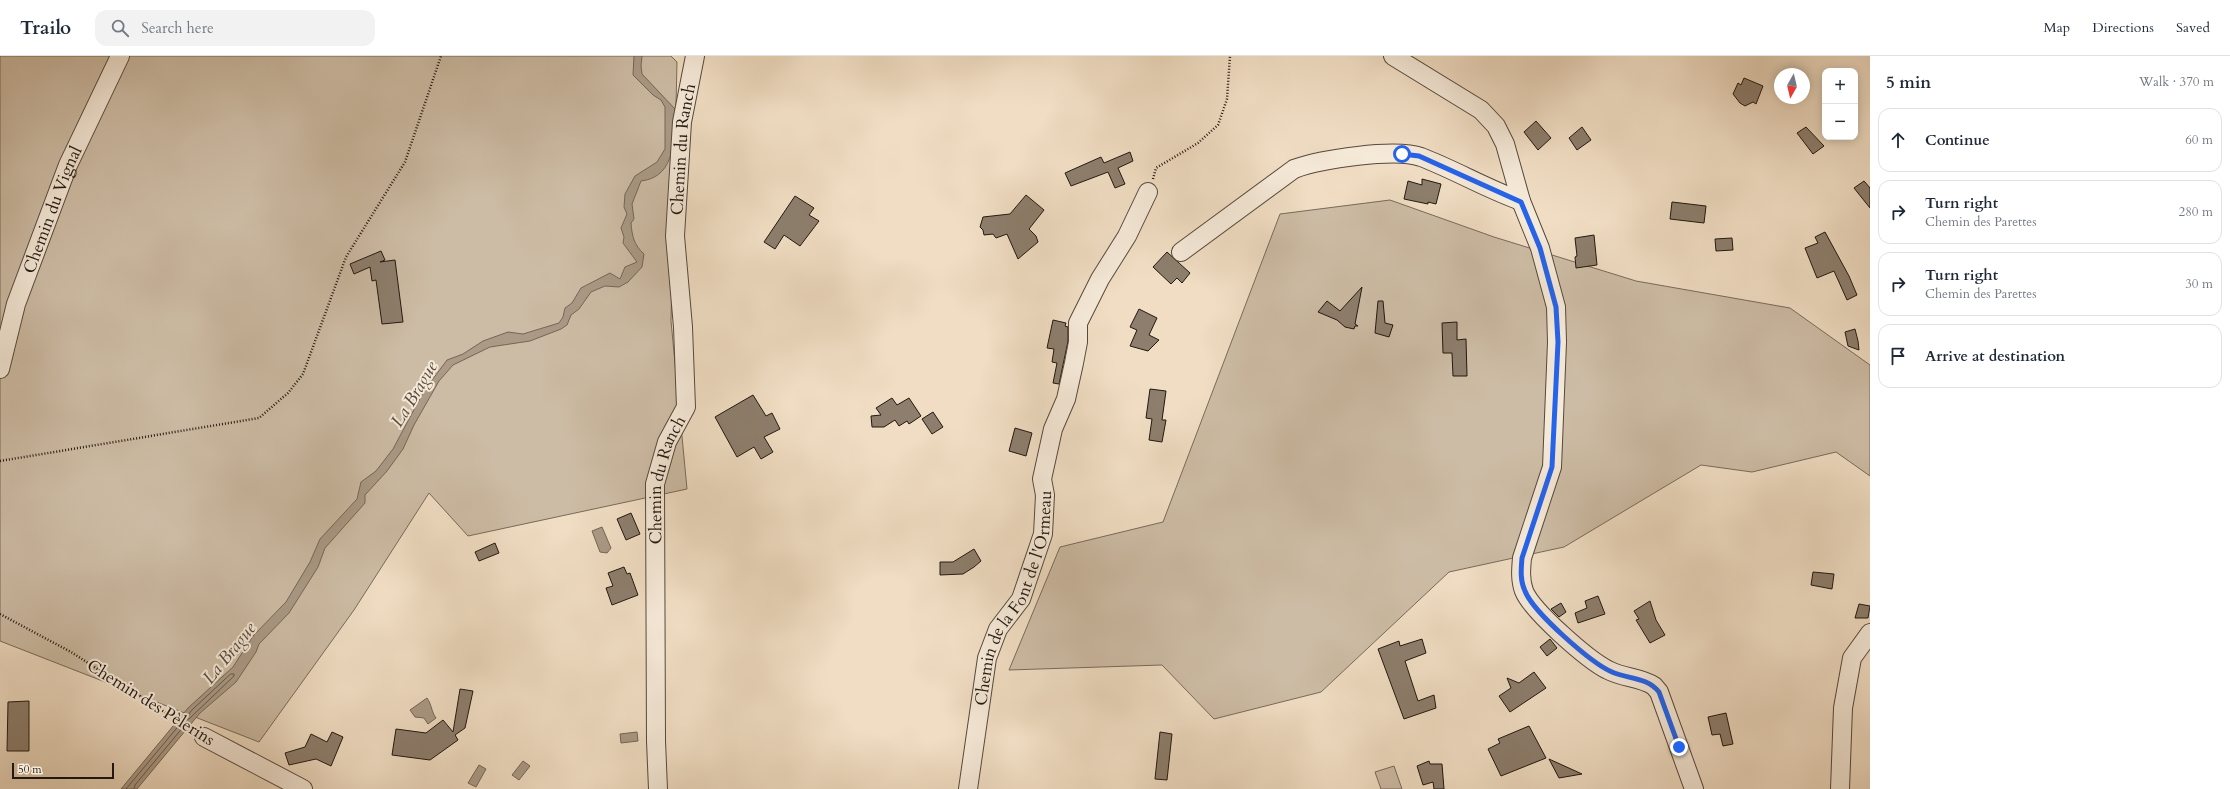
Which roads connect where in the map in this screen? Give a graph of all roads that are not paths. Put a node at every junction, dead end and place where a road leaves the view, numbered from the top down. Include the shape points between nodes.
1 (120, 56) edge
2 (695, 56) edge
3 (1393, 56) edge
4 (1148, 192) road end
5 (1521, 202) junction
6 (1181, 252) dead end
7 (0, 369) edge
8 (1870, 633) edge
9 (204, 737) road end
10 (303, 789) edge
11 (658, 789) edge
12 (968, 789) edge
13 (1694, 789) edge
14 (1840, 789) edge

1 - 7 street, Chemin du Vignal via 68,165 16,304
2 - 11 street, Chemin du Ranch via 682,122 675,236 683,328 686,406 667,442 655,484
3 - 5 street via 1481,110 1496,126 1505,144
4 - 12 street, Chemin de la Font de l'Ormeau via 1127,236 1100,279 1078,323 1078,342 1066,399 1053,429 1042,479 1043,534 1021,599 998,629 987,658
5 - 6 street via 1419,156 1386,152 1308,164 1294,169
5 - 13 street via 1540,248 1556,307 1558,342 1552,467 1522,558 1524,590 1530,603 1563,636 1606,670 1654,686 1659,692
8 - 14 street via 1852,658 1843,708
9 - 10 street, Chemin des Pèlerins

